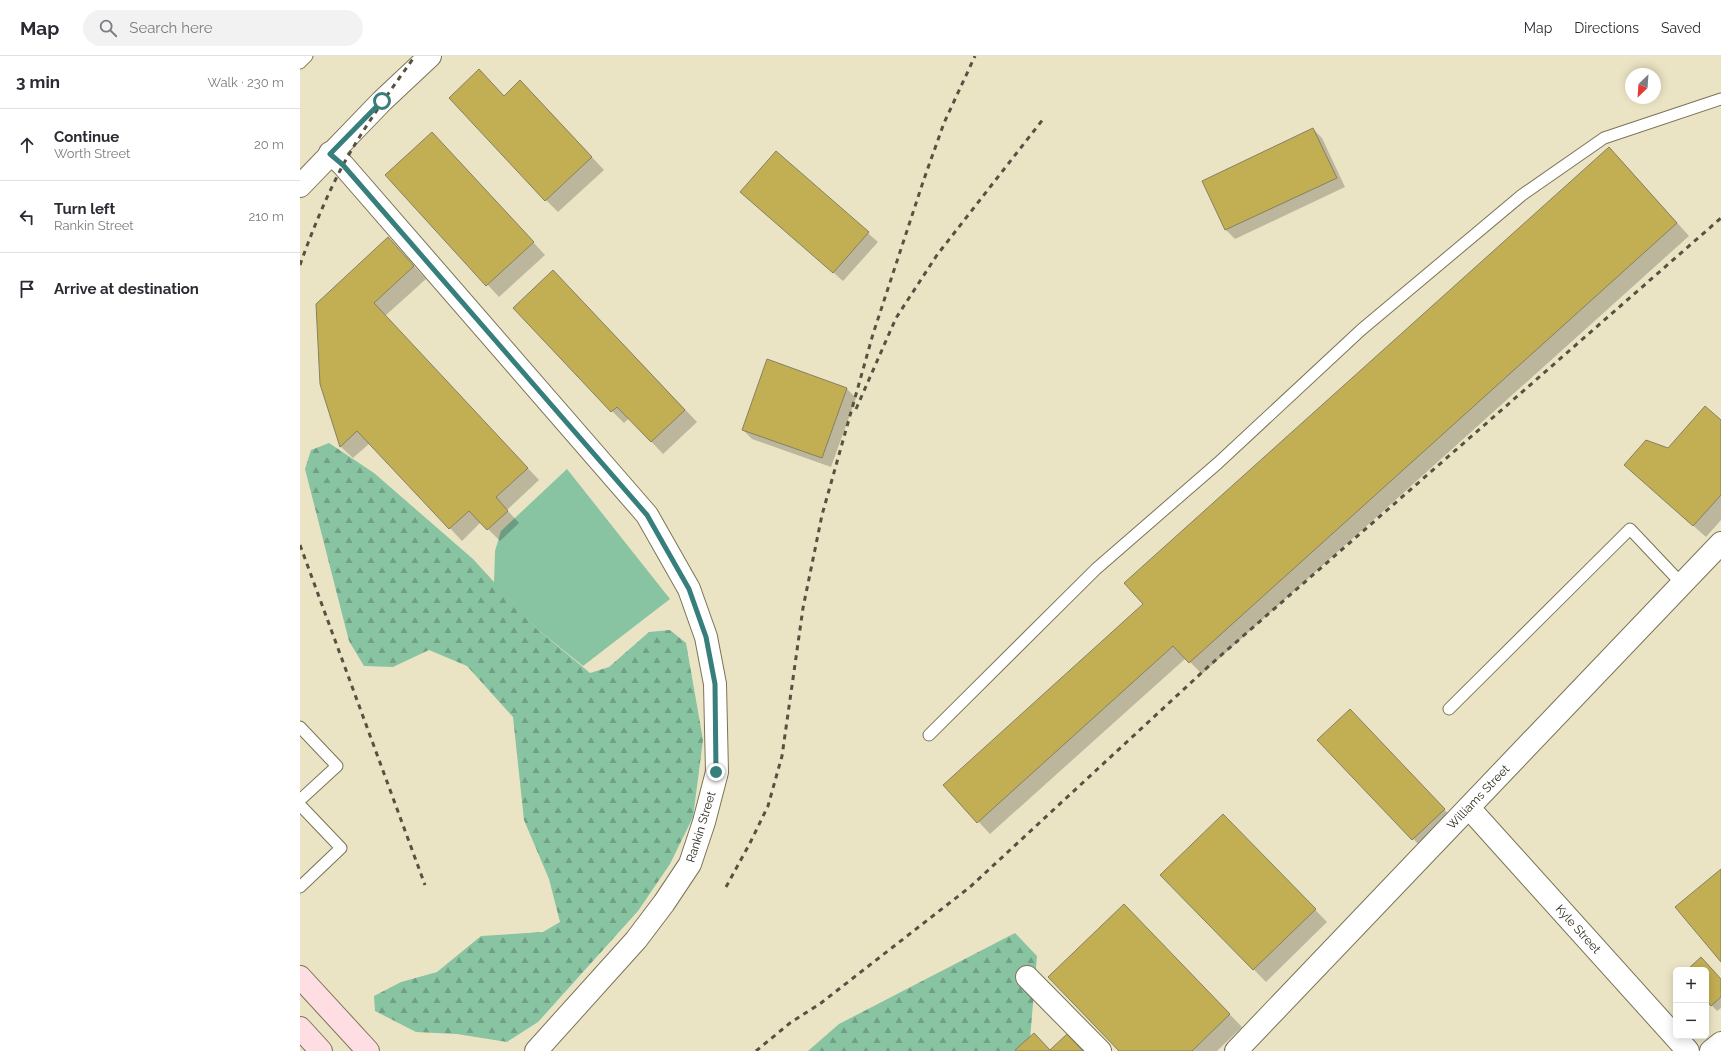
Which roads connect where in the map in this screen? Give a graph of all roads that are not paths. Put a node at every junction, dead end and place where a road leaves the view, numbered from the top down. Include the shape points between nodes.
1 (307, 56) edge
2 (430, 56) edge
3 (300, 63) edge
4 (1721, 99) edge
5 (330, 154) junction
6 (300, 186) edge
7 (1721, 543) edge
8 (1682, 584) junction
9 (1449, 709) dead end
10 (300, 727) edge
11 (929, 735) dead end
12 (300, 800) edge
13 (300, 805) edge
14 (1469, 808) junction
15 (300, 887) edge
16 (300, 977) edge
17 (1027, 977) dead end
18 (300, 1028) edge
19 (1721, 1043) edge
20 (321, 1051) edge
21 (368, 1051) edge
22 (536, 1051) edge
23 (1100, 1051) edge
24 (1236, 1051) edge
25 (1688, 1051) edge
26 (1711, 1051) edge

1 - 3 lane
2 - 5 street
4 - 11 lane via 1604,138 1522,196 1361,330 1218,463 1096,569
5 - 6 street
5 - 22 street, Rankin Street via 343,165 647,515 689,589 706,637 715,684 716,772 704,822 690,864 636,940
7 - 8 street, Williams Street
8 - 9 lane via 1630,529
8 - 14 street, Williams Street
10 - 12 lane via 337,766
13 - 15 lane via 341,848
14 - 24 street, Williams Street
14 - 25 street, Kyle Street
16 - 21 main road
17 - 23 street
18 - 20 main road
19 - 26 street

